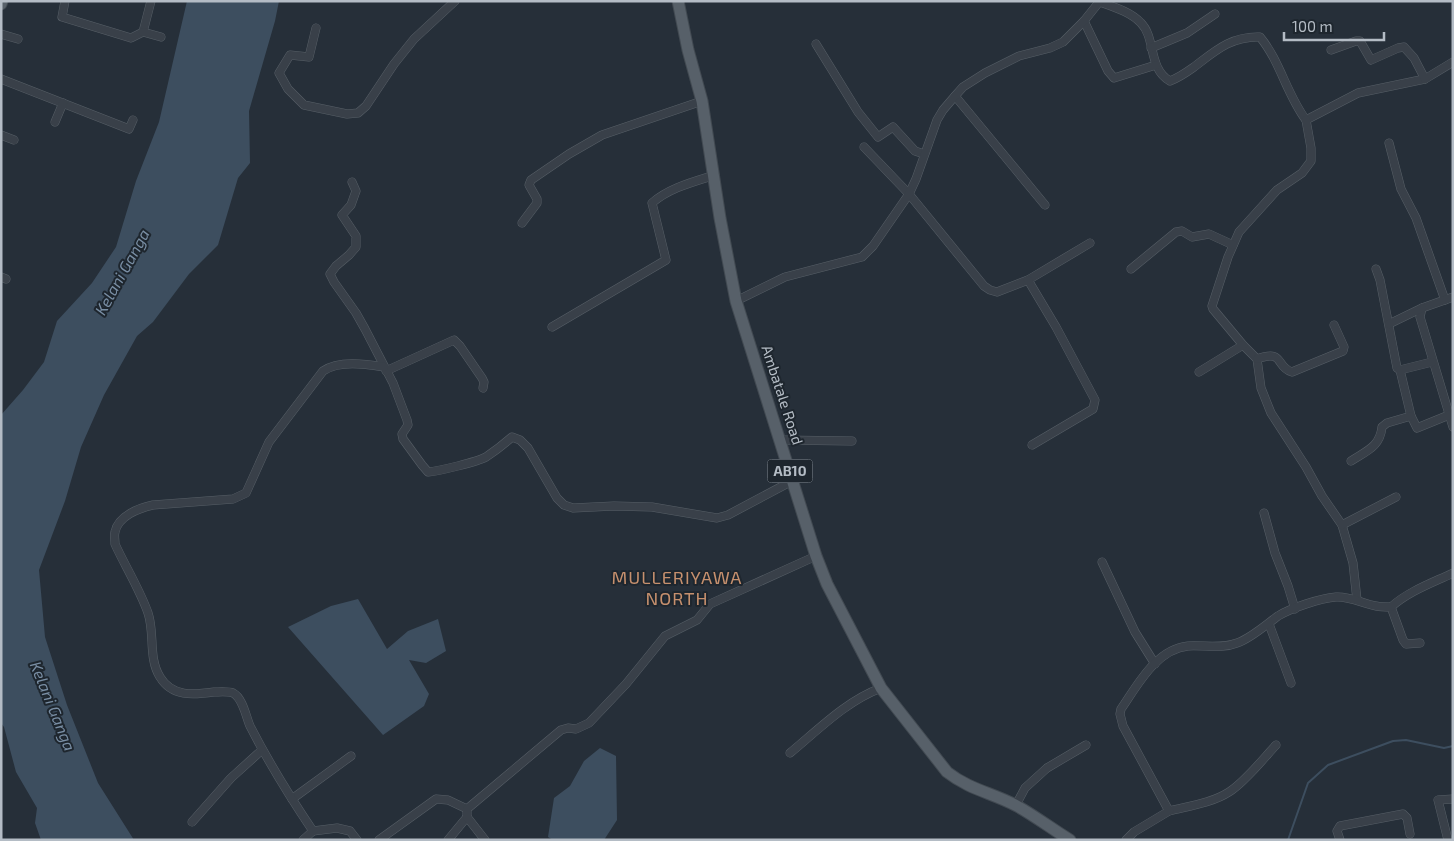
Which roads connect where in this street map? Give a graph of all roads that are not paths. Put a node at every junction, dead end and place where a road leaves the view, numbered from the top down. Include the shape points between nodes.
1 (65, 1) edge
2 (151, 1) edge
3 (455, 1) edge
4 (678, 1) edge
5 (1100, 1) edge
6 (1215, 14) dead end
7 (1084, 21) junction
8 (316, 28) dead end
9 (144, 32) junction
10 (1, 34) edge
11 (161, 37) dead end
12 (18, 39) dead end
13 (816, 44) dead end
14 (1151, 48) junction
15 (1331, 50) dead end
16 (1453, 62) edge
17 (1156, 65) junction
18 (1, 79) edge
19 (1425, 79) junction
20 (955, 96) junction
21 (702, 101) junction
22 (63, 103) junction
23 (132, 120) dead end
24 (1306, 120) junction
25 (55, 122) dead end
26 (1, 135) edge
27 (14, 140) dead end
28 (1388, 144) dead end
29 (864, 147) dead end
30 (924, 154) junction
31 (714, 175) junction
32 (352, 182) dead end
33 (908, 194) junction
34 (1045, 205) dead end
35 (522, 222) dead end
36 (1090, 243) dead end
37 (1233, 245) junction
38 (1131, 269) dead end
39 (1376, 269) dead end
40 (1028, 280) junction
41 (1449, 298) edge
42 (736, 302) junction
43 (1422, 308) junction
44 (1389, 324) junction
45 (1334, 325) dead end
46 (552, 327) dead end
47 (1243, 345) junction
48 (1257, 359) junction
49 (1432, 362) junction
50 (385, 369) junction
51 (1400, 370) junction
52 (1199, 372) dead end
53 (483, 388) dead end
54 (1449, 415) junction
55 (1411, 416) junction
56 (1453, 427) edge
57 (781, 440) junction
58 (852, 441) dead end
59 (1032, 445) dead end
60 (1351, 461) dead end
61 (792, 481) junction
62 (1396, 497) dead end
63 (1264, 513) dead end
64 (1342, 525) junction
65 (816, 556) junction
66 (1102, 562) dead end
67 (1453, 573) edge
68 (1357, 600) junction
69 (1391, 607) junction
70 (1294, 609) junction
71 (1269, 624) junction
72 (1420, 643) dead end
73 (1155, 664) junction
74 (1291, 683) dead end
75 (881, 688) junction
76 (1086, 745) dead end
77 (1276, 745) dead end
78 (262, 750) junction
79 (790, 753) dead end
80 (351, 756) dead end
81 (292, 799) junction
82 (1453, 799) edge
83 (1016, 805) junction
84 (1169, 811) junction
85 (467, 813) junction
86 (192, 822) dead end
87 (313, 831) junction
88 (1410, 834) dead end
89 (303, 840) edge
90 (358, 840) edge
91 (380, 840) edge
92 (448, 840) edge
93 (485, 840) edge
94 (1070, 840) edge
95 (1126, 840) edge
96 (1340, 840) edge
97 (1448, 840) edge

1 - 9 street via 62,17 131,38
2 - 9 street
3 - 8 street via 414,39 358,113 347,114 304,105 288,89 279,73 290,55 309,57
4 - 21 main road, Ambatale Road / AB10
5 - 7 street
5 - 14 street via 1140,22
6 - 14 street via 1187,33
7 - 17 street via 1114,78
7 - 20 street via 1063,42 1019,56 985,73
9 - 11 street
10 - 12 street
13 - 30 street via 858,112 878,137 893,127 915,151
14 - 17 street
15 - 19 street via 1360,41 1371,60 1404,47
16 - 19 street
17 - 24 street via 1167,79 1174,79 1224,45 1246,37 1260,38
18 - 22 street
19 - 24 street via 1358,93
20 - 30 street via 942,110
20 - 34 street
21 - 31 main road, Ambatale Road / AB10
21 - 35 street via 602,136 531,180 529,185 537,199
22 - 23 street via 129,129
22 - 25 street
24 - 37 street via 1312,148 1311,161 1302,173 1277,190 1260,208 1239,232
26 - 27 street
28 - 41 street via 1401,189
29 - 33 street
30 - 33 street
31 - 42 main road, Ambatale Road / AB10
31 - 46 street via 680,187 652,203 666,260
32 - 50 street via 356,190 351,205 342,215 356,236 356,246 330,274 356,313
33 - 40 street via 984,286 997,292
33 - 42 street via 862,257 785,277
36 - 40 street
37 - 38 street via 1209,234 1192,237 1182,231 1176,232
37 - 47 street via 1212,306
39 - 44 street
40 - 59 street via 1095,400 1093,409
41 - 43 street
42 - 57 main road, Ambatale Road / AB10
43 - 44 street
43 - 49 street via 1420,317
44 - 51 street via 1396,368
45 - 48 street via 1343,351 1292,372 1275,356
47 - 48 street
47 - 52 street
48 - 64 street via 1261,388 1270,412
49 - 51 street
49 - 54 street
50 - 53 street via 454,340 482,378
50 - 61 street via 407,420 403,439 428,472 486,457 512,438 520,440 528,448 564,506 652,507 717,518
50 - 78 street via 341,364 323,370 268,442 246,493 240,497 143,507 120,522 115,532 115,544 148,613 154,662 159,676 170,688 182,694 233,693 239,699
51 - 55 street
54 - 55 street via 1417,428
54 - 56 street
55 - 60 street via 1387,423 1382,427 1378,442
57 - 58 street
57 - 61 main road, Ambatale Road / AB10
61 - 65 main road, Ambatale Road / AB10
62 - 64 street
63 - 70 street
64 - 68 street via 1353,563
65 - 75 main road, Ambatale Road / AB10
65 - 85 street via 710,604 697,620 665,636 589,723 576,729 560,730
66 - 73 street via 1135,632
67 - 69 street via 1419,588
68 - 69 street
68 - 70 street via 1338,596
69 - 72 street via 1406,644
70 - 71 street
71 - 73 street via 1239,643 1187,646 1173,650
71 - 74 street
73 - 84 street via 1120,714 1123,726
75 - 79 street via 853,702
75 - 83 main road, Ambatale Road / AB10 via 947,772 967,786
76 - 83 street via 1047,768 1025,788
77 - 84 street via 1230,792
78 - 81 street
78 - 86 street via 231,778
80 - 81 street
81 - 87 street
82 - 97 street via 1438,800
83 - 94 main road, Ambatale Road / AB10
84 - 95 street
85 - 91 street via 448,800 436,799
85 - 92 street
85 - 93 street
87 - 89 street
87 - 90 street via 337,828 350,831
88 - 96 street via 1403,814 1340,826 1337,831

